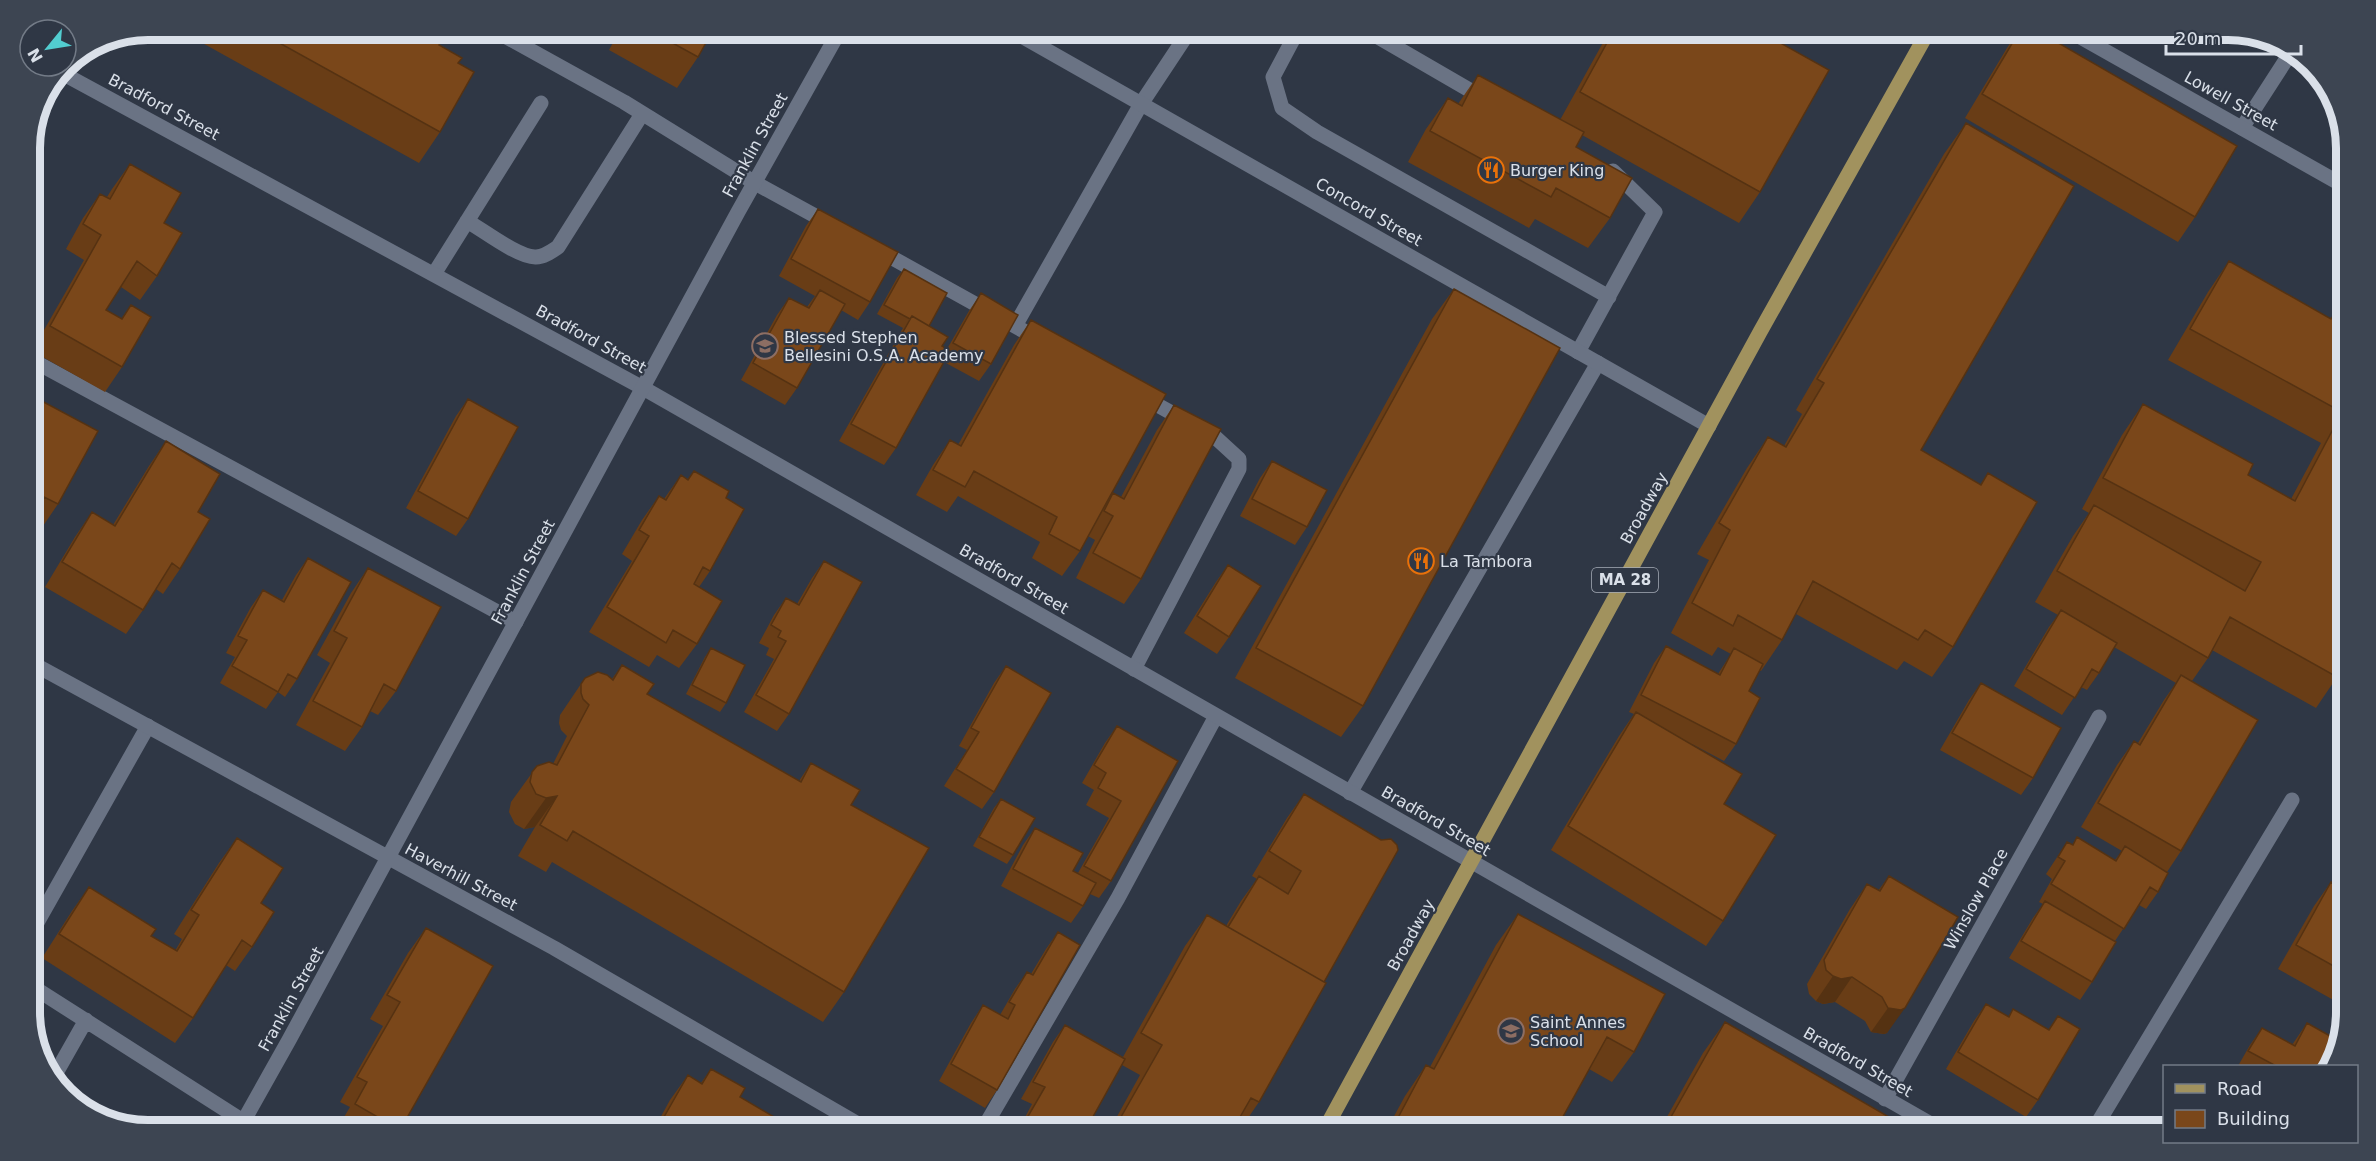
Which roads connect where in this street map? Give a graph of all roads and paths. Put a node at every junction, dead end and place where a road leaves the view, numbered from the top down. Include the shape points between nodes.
1 (512, 40) edge
2 (834, 40) edge
3 (1029, 40) edge
4 (1183, 40) edge
5 (1293, 40) edge
6 (1383, 40) edge
7 (1923, 40) edge
8 (2086, 40) edge
9 (2287, 58) edge
10 (71, 78) edge
11 (541, 103) dead end
12 (1141, 104) junction
13 (1501, 108) edge
14 (642, 114) junction
15 (2242, 128) junction
16 (1598, 162) edge
17 (2335, 181) edge
18 (754, 183) junction
19 (467, 221) junction
20 (839, 228) edge
21 (870, 245) edge
22 (434, 274) junction
23 (1609, 297) junction
24 (1015, 326) junction
25 (1055, 348) edge
26 (1578, 352) junction
27 (1598, 363) junction
28 (41, 365) edge
29 (1125, 387) edge
30 (643, 388) junction
31 (1709, 426) junction
32 (516, 622) junction
33 (41, 668) edge
34 (1134, 669) junction
35 (1216, 716) junction
36 (2099, 717) dead end
37 (148, 726) junction
38 (1350, 793) junction
39 (2292, 800) dead end
40 (388, 857) junction
41 (1471, 862) junction
42 (41, 915) edge
43 (41, 992) edge
44 (86, 1020) junction
45 (58, 1070) edge
46 (1885, 1099) junction
47 (232, 1120) edge
48 (244, 1120) edge
49 (851, 1120) edge
50 (988, 1120) edge
51 (1330, 1120) edge
52 (1923, 1120) edge
53 (2100, 1120) edge

1 - 14 street
2 - 18 street, Franklin Street
3 - 12 street, Concord Street
4 - 12 street
5 - 23 street via 1274,77 1282,108 1317,132
6 - 13 street
7 - 31 main road, Broadway / MA 28
8 - 15 street, Lowell Street
9 - 15 street
10 - 22 street, Bradford Street
11 - 19 street
12 - 24 street
12 - 26 street, Concord Street
14 - 18 street
14 - 19 street via 558,247 549,253 536,257 524,254
15 - 17 street, Lowell Street
16 - 23 street via 1617,173 1655,212
18 - 20 street
18 - 30 street, Franklin Street
19 - 22 street
21 - 24 street
22 - 30 street, Bradford Street
23 - 26 street
24 - 25 street
26 - 27 street, Concord Street
27 - 31 street, Concord Street
27 - 38 street
28 - 32 street
29 - 34 street via 1215,437 1239,459 1239,469
30 - 32 street, Franklin Street
30 - 34 street, Bradford Street
31 - 41 main road, Broadway / MA 28
32 - 40 street, Franklin Street
33 - 37 street, Haverhill Street
34 - 35 street, Bradford Street
35 - 38 street, Bradford Street
35 - 50 street via 1118,898
36 - 46 street, Winslow Place
37 - 40 street, Haverhill Street
37 - 42 street
38 - 41 street, Bradford Street
39 - 53 street
40 - 48 street, Franklin Street
40 - 49 street, Haverhill Street
41 - 46 street, Bradford Street
41 - 51 main road, Broadway / MA 28
43 - 44 street
44 - 45 street
44 - 47 street
46 - 52 street, Bradford Street

